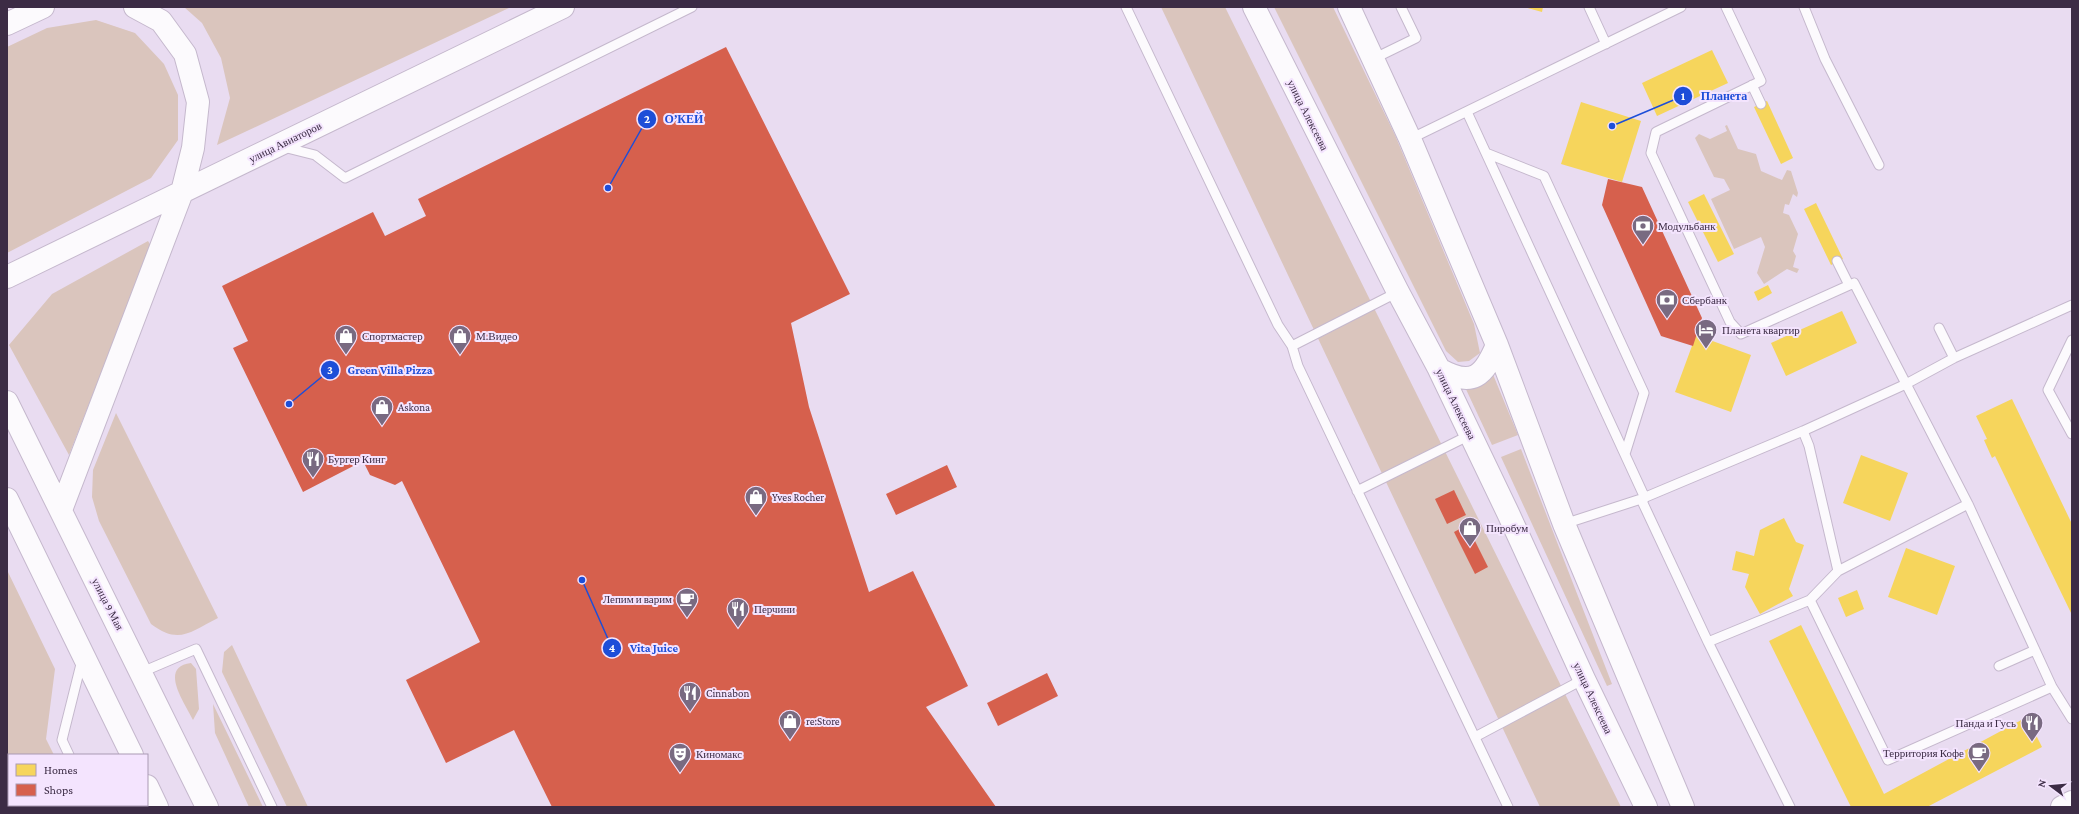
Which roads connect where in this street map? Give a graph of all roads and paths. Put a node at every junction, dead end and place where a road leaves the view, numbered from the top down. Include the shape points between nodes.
1 (43, 7) edge
2 (135, 7) edge
3 (563, 7) edge
4 (692, 7) edge
5 (1126, 7) edge
6 (1349, 7) edge
7 (1401, 7) edge
8 (1589, 7) edge
9 (1681, 7) edge
10 (1726, 7) edge
11 (1804, 7) edge
12 (1255, 9) edge
13 (7, 24) edge
14 (1606, 44) junction
15 (1373, 59) junction
16 (1752, 85) junction
17 (1761, 104) dead end
18 (1467, 112) junction
19 (1410, 139) junction
20 (278, 146) junction
21 (1486, 154) junction
22 (1879, 165) dead end
23 (182, 192) junction
24 (1837, 262) dead end
25 (7, 277) edge
26 (1849, 285) junction
27 (1398, 292) junction
28 (2072, 305) edge
29 (1939, 328) dead end
30 (2072, 340) edge
31 (1497, 345) junction
32 (1292, 346) junction
33 (1954, 358) junction
34 (1439, 369) junction
35 (1906, 384) junction
36 (7, 402) edge
37 (1803, 431) junction
38 (2072, 434) edge
39 (1470, 435) junction
40 (1625, 454) junction
41 (1357, 491) junction
42 (7, 499) edge
43 (1643, 499) junction
44 (1968, 504) junction
45 (61, 510) junction
46 (1564, 524) junction
47 (1838, 571) junction
48 (1810, 600) junction
49 (1708, 642) junction
50 (2035, 650) junction
51 (83, 655) junction
52 (1999, 666) dead end
53 (142, 672) junction
54 (1584, 679) junction
55 (2052, 687) junction
56 (2072, 719) edge
57 (1474, 737) junction
58 (69, 754) edge
59 (132, 754) edge
60 (148, 788) edge
61 (2072, 802) edge
62 (157, 807) edge
63 (207, 807) edge
64 (272, 807) edge
65 (1508, 807) edge
66 (1646, 807) edge
67 (1683, 807) edge
68 (1790, 807) edge
69 (2062, 807) edge

1 - 13 main road
2 - 23 main road via 161,21 185,54 198,102 193,148
3 - 20 main road, улица Авиаторов
4 - 20 lane via 345,178 315,155
5 - 32 lane via 1278,325
6 - 15 main road
7 - 15 lane via 1416,38
8 - 14 lane
9 - 14 lane
10 - 16 lane via 1761,81
11 - 22 lane via 1825,59
12 - 27 main road, улица Алексеева
14 - 18 lane
15 - 19 main road
16 - 17 lane
16 - 26 lane via 1656,132 1651,153 1730,322 1741,334
18 - 19 lane
18 - 21 lane
19 - 31 main road
20 - 23 main road, улица Авиаторов
21 - 40 lane
21 - 40 lane via 1544,176 1644,393
23 - 25 main road, улица Авиаторов
23 - 45 main road
24 - 26 lane
26 - 35 lane via 1854,283
27 - 32 lane
27 - 34 main road, улица Алексеева
28 - 33 lane
29 - 33 lane
30 - 38 lane via 2048,390
31 - 34 main road via 1483,372 1471,378 1454,378
31 - 46 main road
32 - 41 lane via 1298,366
33 - 35 lane
34 - 39 main road, улица Алексеева
35 - 37 lane
35 - 44 lane
36 - 45 main road, улица 9 Мая
37 - 43 lane
37 - 47 lane via 1809,446
39 - 41 lane
39 - 54 main road, улица Алексеева
40 - 43 lane
41 - 57 lane
42 - 51 main road
43 - 46 lane
43 - 49 lane
44 - 47 lane
44 - 50 lane
45 - 53 main road, улица 9 Мая
46 - 67 main road
47 - 48 lane
48 - 49 lane
48 - 55 lane via 1888,760
49 - 68 lane
50 - 52 lane
50 - 55 lane
51 - 58 lane via 62,740
51 - 59 main road
53 - 63 main road, улица 9 Мая
53 - 64 lane via 196,649
54 - 57 lane
54 - 66 main road, улица Алексеева
55 - 56 lane
57 - 65 lane
60 - 62 main road
61 - 69 main road

